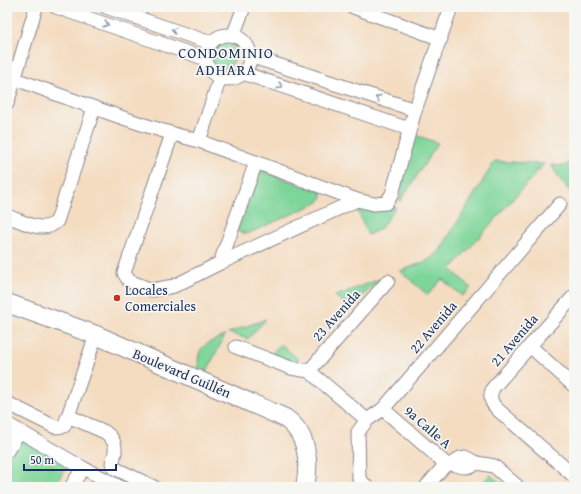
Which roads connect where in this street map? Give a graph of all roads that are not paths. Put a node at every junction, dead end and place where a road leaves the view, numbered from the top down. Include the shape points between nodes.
1 (36, 7) edge
2 (56, 7) edge
3 (106, 7) edge
4 (244, 7) edge
5 (353, 7) edge
6 (452, 7) edge
7 (71, 9) edge
8 (233, 36) junction
9 (441, 38) junction
10 (211, 43) junction
11 (250, 56) junction
12 (206, 59) junction
13 (243, 73) junction
14 (11, 78) edge
15 (220, 78) junction
16 (7, 104) edge
17 (94, 108) junction
18 (416, 110) junction
19 (409, 129) junction
20 (172, 134) junction
21 (199, 141) junction
22 (256, 162) junction
23 (357, 200) junction
24 (560, 204) dead end
25 (7, 216) edge
26 (220, 263) junction
27 (388, 281) dead end
28 (574, 296) edge
29 (7, 303) edge
30 (96, 335) junction
31 (530, 346) junction
32 (236, 347) dead end
33 (309, 371) junction
34 (574, 386) edge
35 (7, 403) edge
36 (383, 409) junction
37 (68, 416) junction
38 (367, 420) junction
39 (7, 424) edge
40 (19, 432) junction
41 (7, 451) edge
42 (450, 464) junction
43 (83, 468) junction
44 (574, 476) edge
45 (363, 483) edge
46 (71, 487) edge
47 (120, 487) edge
48 (154, 487) edge
49 (305, 487) edge
50 (426, 487) edge
51 (518, 487) edge

1 - 14 street
2 - 7 street
10 -> 3 street
4 - 8 street
5 - 9 street
6 - 9 street
7 -> 12 street
8 - 10 street via 220,36
8 - 11 street via 247,45
9 - 18 street
10 - 12 street
11 - 13 street via 248,67
18 -> 11 street
12 - 15 street via 207,67
13 - 15 street via 232,80
13 -> 19 street
14 - 16 street
14 - 17 street
15 - 21 street
17 - 20 street
17 - 25 street via 57,221 39,227
18 - 19 street
19 - 23 street via 392,194 386,203 374,204
20 - 21 street
20 - 26 street via 124,273 129,281 152,290 174,286
21 - 22 street
22 - 23 street
22 - 26 street
23 - 26 street
24 - 36 street, 22 Avenida
27 - 33 street, 23 Avenida
28 - 31 street, 21 Avenida
29 - 30 main road, Boulevard Guillén
30 - 37 street
30 - 49 main road, Boulevard Guillén via 272,412 293,424 306,451
31 - 34 street
31 - 44 street, 21 Avenida via 493,388 491,401
32 - 33 street via 291,368
33 - 38 street
35 - 37 street via 55,427 64,426
36 - 38 street, 22 Avenida
36 - 42 street, 9a Calle A
37 - 48 street via 110,436 115,445 112,463 114,468
38 - 45 street, 22 Avenida via 358,432
39 - 40 street
40 - 41 street
40 - 43 street
42 - 50 street
42 - 51 street, 9a Calle A via 463,457 494,466
43 - 46 street
43 - 47 street

